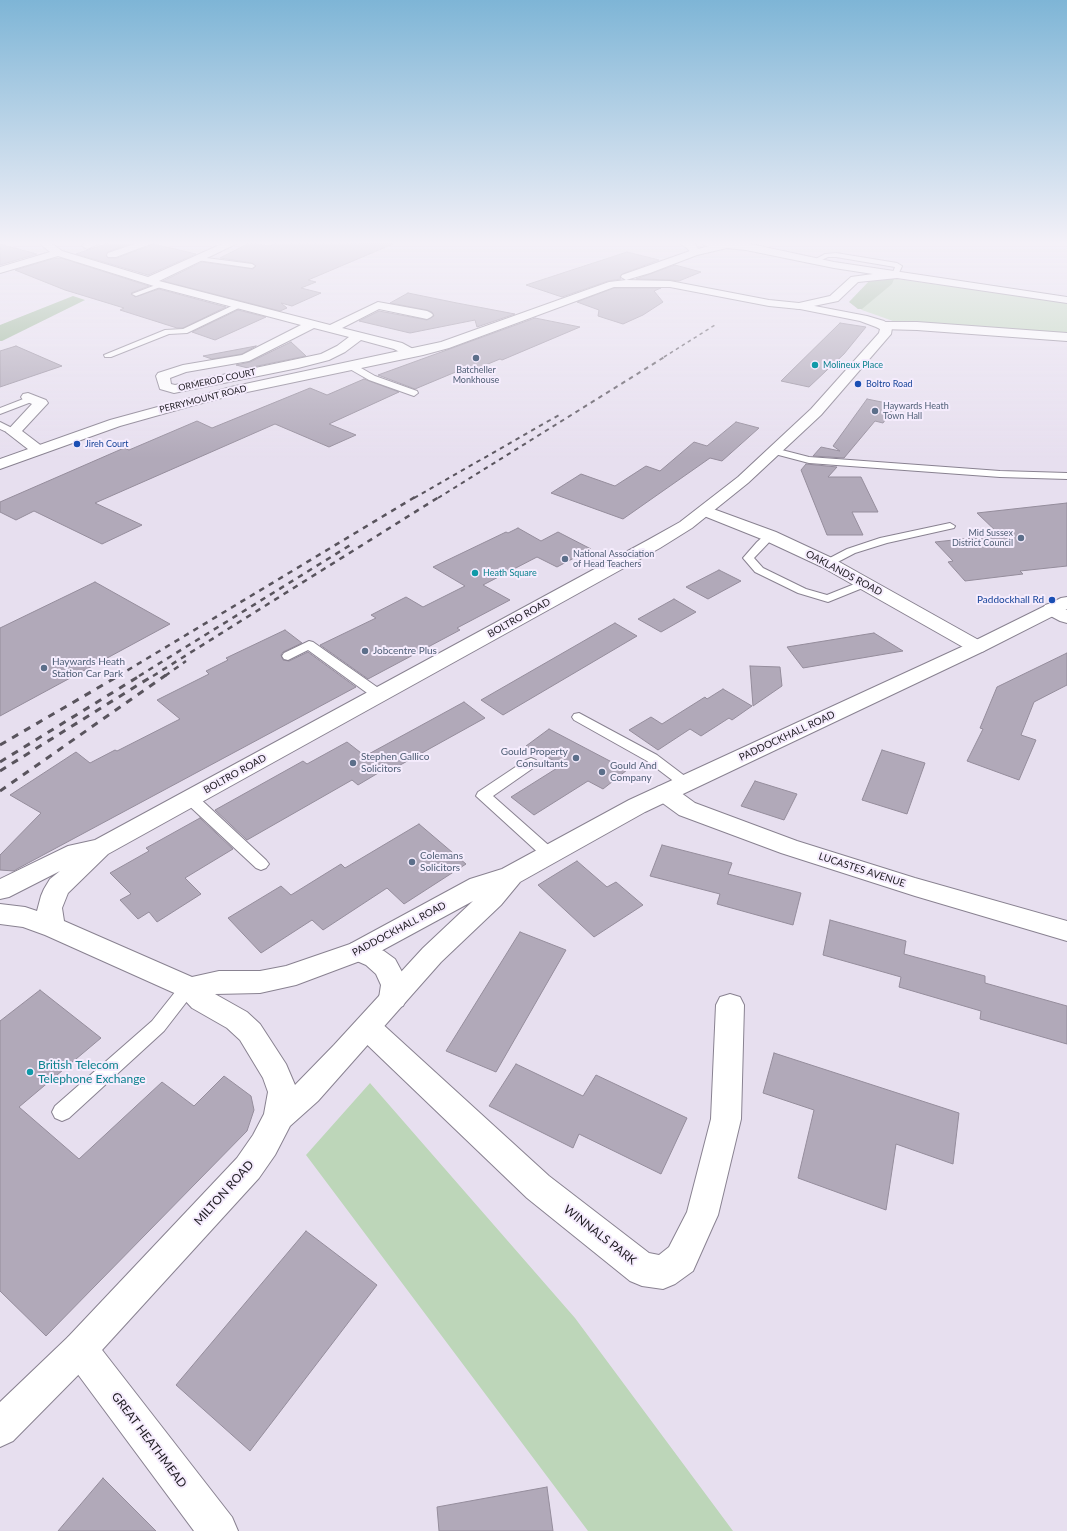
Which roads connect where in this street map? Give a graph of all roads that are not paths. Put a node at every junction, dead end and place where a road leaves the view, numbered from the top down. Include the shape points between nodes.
1 (220, 314) edge
2 (274, 314) edge
3 (360, 314) edge
4 (529, 314) edge
5 (844, 314) edge
6 (856, 314) edge
7 (863, 318) junction
8 (313, 324) junction
9 (884, 326) junction
10 (331, 329) junction
11 (359, 336) junction
12 (1067, 337) edge
13 (411, 353) junction
14 (108, 355) dead end
15 (350, 366) junction
16 (414, 393) dead end
17 (30, 398) joint
18 (0, 411) edge
19 (0, 425) edge
20 (13, 432) junction
21 (38, 450) junction
22 (774, 450) junction
23 (0, 464) edge
24 (1067, 476) edge
25 (705, 511) junction
26 (950, 526) dead end
27 (770, 536) junction
28 (828, 563) junction
29 (866, 583) junction
30 (1062, 609) edge
31 (977, 647) junction
32 (288, 656) dead end
33 (379, 695) junction
34 (578, 718) dead end
35 (531, 763) dead end
36 (675, 788) junction
37 (190, 798) junction
38 (100, 848) junction
39 (549, 854) junction
40 (261, 864) dead end
41 (511, 876) junction
42 (0, 890) edge
43 (0, 914) edge
44 (54, 928) junction
45 (1067, 931) edge
46 (359, 951) junction
47 (190, 987) junction
48 (393, 998) junction
49 (730, 1005) dead end
50 (368, 1028) junction
51 (62, 1112) dead end
52 (279, 1116) junction
53 (80, 1349) junction
54 (0, 1428) edge
55 (218, 1531) edge

1 - 14 lane via 184,331 168,332
2 - 8 street
3 - 10 street
4 - 13 street, PERRYMOUNT ROAD via 445,345
5 - 7 street
6 - 7 street
7 - 9 street
8 - 10 street
8 - 11 street, ORMEROD COURT via 245,358 183,369 163,376 165,386 174,389 298,364 325,357
9 - 12 street
9 - 22 street, BOLTRO ROAD via 885,334 816,412
10 - 11 street
11 - 13 street via 398,346
13 - 15 street, PERRYMOUNT ROAD
15 - 16 lane via 372,378
15 - 21 street, PERRYMOUNT ROAD via 186,402
17 - 18 lane
17 - 20 street via 41,403
19 - 20 lane
20 - 21 street
21 - 23 street, PERRYMOUNT ROAD
22 - 24 lane via 809,460 913,469
22 - 25 street, BOLTRO ROAD
25 - 27 street, OAKLANDS ROAD
25 - 33 street, BOLTRO ROAD via 634,555
26 - 28 lane via 884,540 851,551
27 - 28 street, OAKLANDS ROAD
27 - 29 lane via 748,558 766,574 802,591 828,599
28 - 29 street, OAKLANDS ROAD
29 - 31 street, OAKLANDS ROAD
30 - 31 street, PADDOCKHALL ROAD
31 - 36 street, PADDOCKHALL ROAD
32 - 33 lane via 309,645
33 - 37 street, BOLTRO ROAD
34 - 36 lane via 652,758
35 - 39 lane via 484,796
36 - 39 street, PADDOCKHALL ROAD
36 - 45 street, LUCASTES AVENUE via 687,809 789,847
37 - 38 street, BOLTRO ROAD
37 - 40 lane
38 - 42 street, BOLTRO ROAD via 76,852
38 - 44 street, BOLTRO ROAD via 59,886 53,896 49,908
39 - 41 street, PADDOCKHALL ROAD
41 - 46 street, PADDOCKHALL ROAD via 479,886
41 - 48 street, PADDOCKHALL ROAD
43 - 44 street, MILTON ROAD via 25,917
44 - 47 street, MILTON ROAD
46 - 47 street, PADDOCKHALL ROAD via 287,977 260,982 220,982
46 - 48 street via 375,958 386,967 395,985
47 - 51 lane via 158,1026
47 - 52 street, MILTON ROAD via 202,1000 237,1020 250,1032 276,1073 283,1092
48 - 50 street, PADDOCKHALL ROAD
49 - 50 street, WINNALS PARK via 726,1119 710,1186 702,1216 682,1259 663,1272 642,1268 538,1188
50 - 52 street, PADDOCKHALL ROAD via 308,1092
52 - 53 street, MILTON ROAD via 248,1168
53 - 54 street, MILTON ROAD
53 - 55 street, GREAT HEATHMEAD

